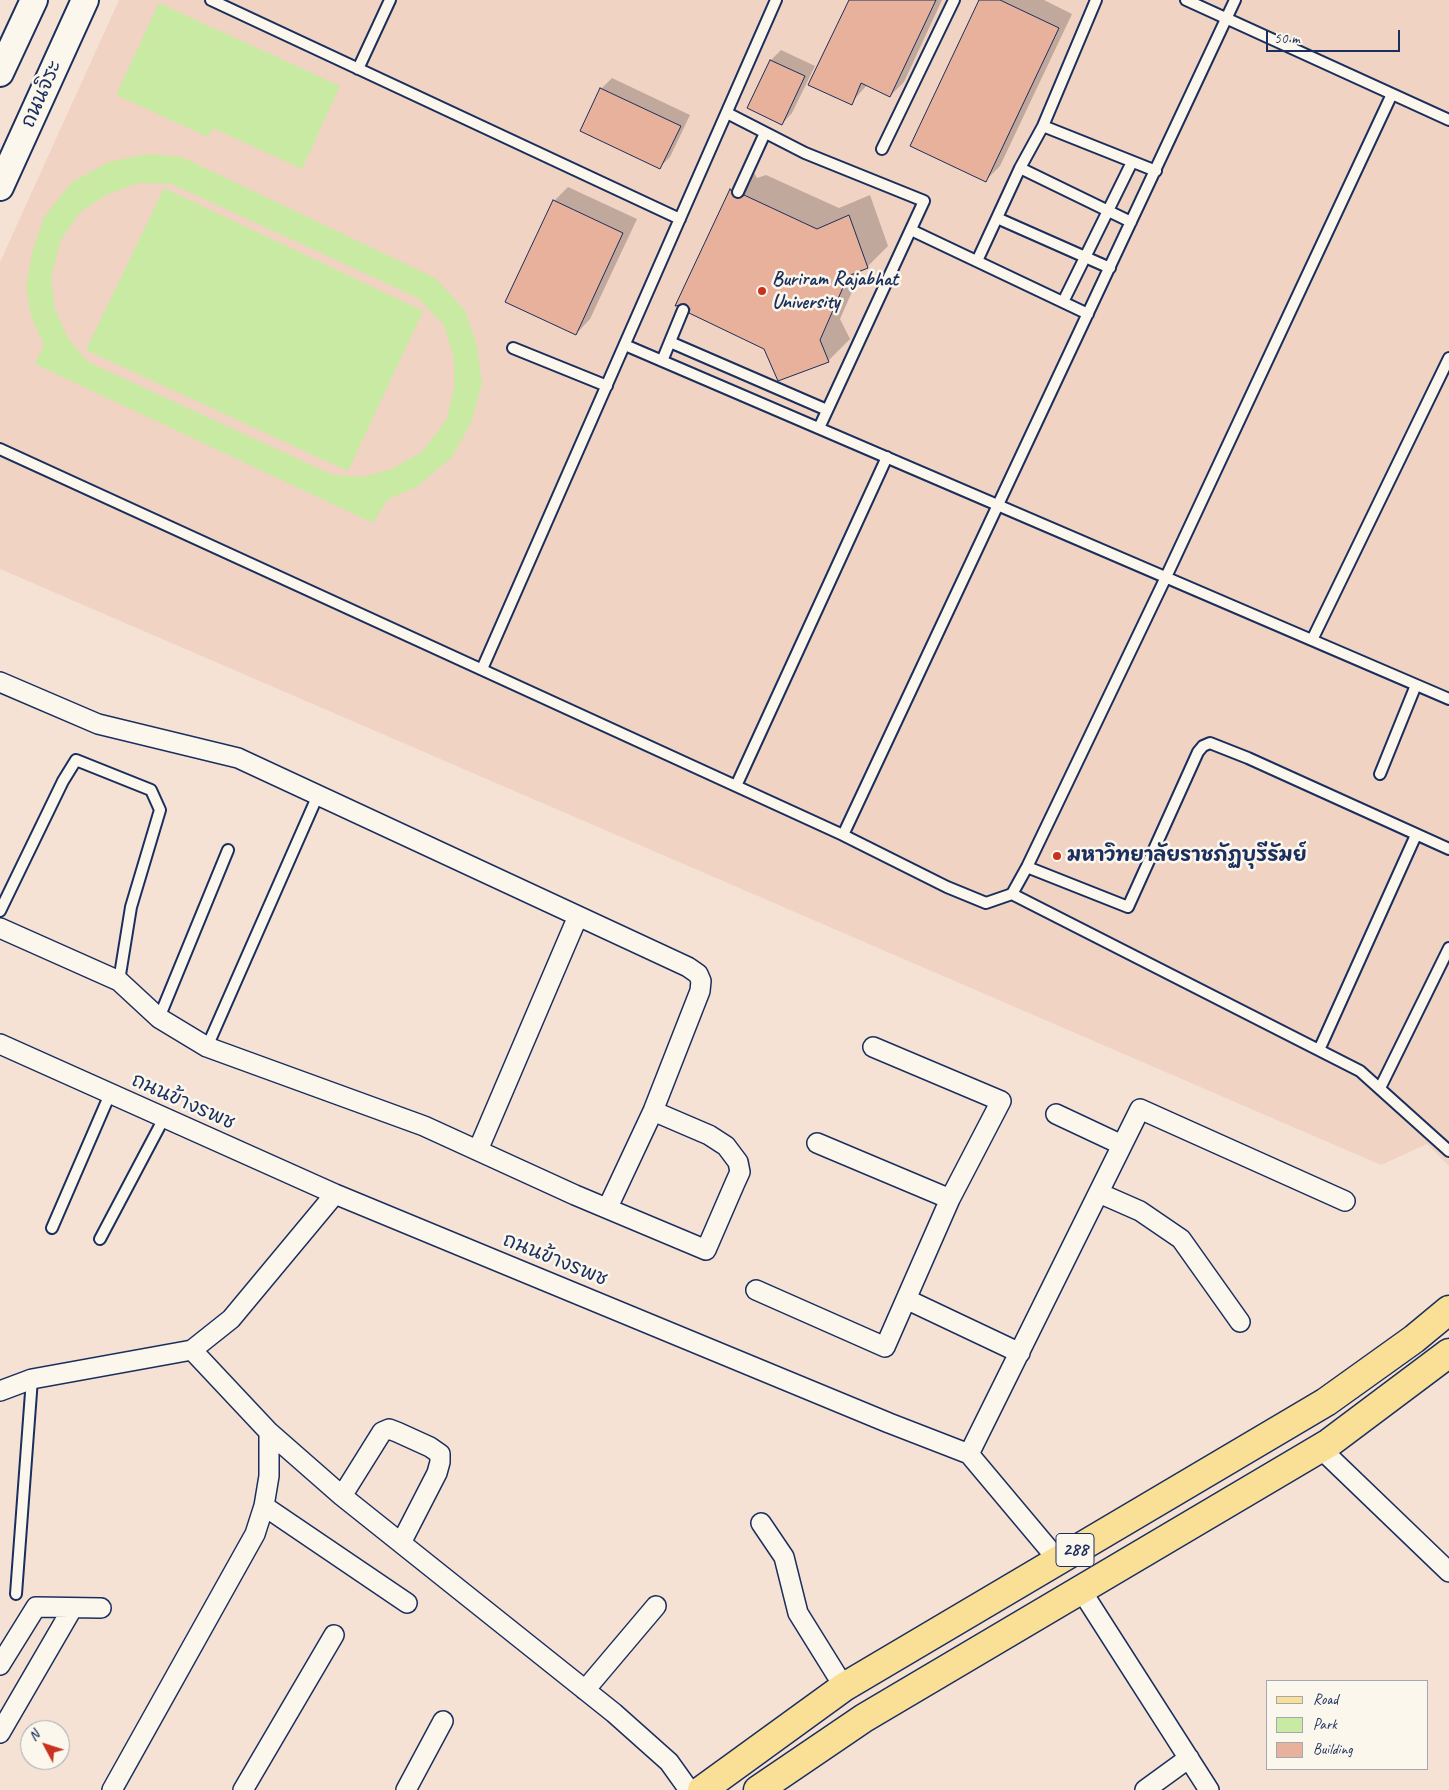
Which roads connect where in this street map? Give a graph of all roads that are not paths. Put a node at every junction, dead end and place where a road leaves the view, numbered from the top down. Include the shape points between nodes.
1 (85, 0) edge
2 (211, 0) edge
3 (390, 0) edge
4 (776, 0) edge
5 (954, 0) edge
6 (1096, 0) edge
7 (1186, 0) edge
8 (1235, 0) edge
9 (29, 2) edge
10 (1226, 18) junction
11 (358, 69) junction
12 (0, 73) edge
13 (1392, 94) junction
14 (727, 113) junction
15 (1449, 120) edge
16 (1043, 126) junction
17 (765, 133) junction
18 (882, 149) dead end
19 (1132, 162) junction
20 (1020, 168) junction
21 (1156, 172) junction
22 (0, 187) edge
23 (738, 192) dead end
24 (1108, 211) junction
25 (997, 218) junction
26 (680, 219) junction
27 (1131, 222) junction
28 (911, 230) junction
29 (1085, 257) junction
30 (976, 262) junction
31 (1110, 268) junction
32 (1062, 302) junction
33 (683, 310) dead end
34 (1088, 314) junction
35 (670, 342) junction
36 (625, 345) junction
37 (513, 348) dead end
38 (1449, 358) edge
39 (662, 361) junction
40 (607, 386) junction
41 (827, 410) junction
42 (819, 428) junction
43 (0, 449) edge
44 (887, 457) junction
45 (998, 505) junction
46 (1166, 577) junction
47 (1312, 640) junction
48 (482, 669) junction
49 (0, 682) edge
50 (1416, 684) junction
51 (1449, 686) edge
52 (1446, 698) edge
53 (1380, 774) dead end
54 (736, 786) junction
55 (318, 795) junction
56 (843, 835) junction
57 (1416, 835) junction
58 (1449, 849) edge
59 (228, 850) dead end
60 (1026, 867) junction
61 (1012, 894) junction
62 (0, 911) edge
63 (578, 916) junction
64 (0, 928) edge
65 (1449, 948) edge
66 (119, 980) junction
67 (159, 1018) junction
68 (0, 1044) edge
69 (207, 1047) junction
70 (874, 1047) dead end
71 (1319, 1050) junction
72 (1380, 1088) junction
73 (110, 1094) junction
74 (653, 1111) junction
75 (1056, 1114) dead end
76 (164, 1118) junction
77 (817, 1143) dead end
78 (1122, 1146) junction
79 (478, 1150) junction
80 (1449, 1151) edge
81 (1099, 1193) junction
82 (335, 1194) junction
83 (950, 1199) junction
84 (1345, 1201) dead end
85 (608, 1207) junction
86 (52, 1228) dead end
87 (100, 1239) dead end
88 (756, 1290) dead end
89 (908, 1300) junction
90 (1449, 1310) edge
91 (1240, 1322) dead end
92 (192, 1350) junction
93 (1020, 1352) junction
94 (1449, 1353) edge
95 (32, 1379) junction
96 (0, 1391) edge
97 (269, 1432) junction
98 (1320, 1448) junction
99 (969, 1454) junction
100 (342, 1496) junction
101 (264, 1506) junction
102 (761, 1523) dead end
103 (401, 1543) junction
104 (1058, 1560) junction
105 (1449, 1572) edge
106 (1081, 1590) junction
107 (16, 1594) dead end
108 (407, 1603) dead end
109 (656, 1606) dead end
110 (101, 1608) dead end
111 (72, 1609) junction
112 (334, 1635) dead end
113 (0, 1665) edge
114 (844, 1686) junction
115 (585, 1690) junction
116 (443, 1721) dead end
117 (0, 1733) edge
118 (1189, 1758) junction
119 (112, 1790) edge
120 (243, 1790) edge
121 (406, 1790) edge
122 (689, 1790) edge
123 (702, 1790) edge
124 (758, 1790) edge
125 (1145, 1790) edge
126 (1209, 1790) edge

1 - 22 main road, ถนนจิระ
2 - 11 lane
3 - 11 lane
4 - 14 lane
5 - 18 lane
6 - 16 lane
7 - 10 lane
8 - 10 lane
9 - 12 main road
10 - 13 lane
10 - 21 lane
11 - 26 lane
13 - 15 lane
13 - 46 lane
14 - 17 lane
14 - 26 lane
16 - 19 lane
16 - 20 lane
17 - 23 lane
17 - 28 lane via 805,153 924,201
19 - 21 lane
19 - 24 lane
20 - 24 lane
20 - 25 lane
21 - 27 lane
24 - 27 lane
24 - 29 lane
25 - 29 lane
25 - 30 lane
26 - 36 lane
27 - 31 lane
28 - 30 lane
28 - 41 lane
29 - 31 lane
29 - 32 lane
30 - 32 lane
31 - 34 lane
32 - 34 lane
33 - 35 lane
34 - 45 lane
35 - 39 lane
35 - 41 lane
36 - 39 lane
36 - 40 lane
37 - 40 lane
38 - 47 lane
39 - 42 lane
40 - 48 lane
41 - 42 lane
42 - 44 lane
43 - 48 lane
44 - 45 lane
44 - 54 lane
45 - 46 lane
45 - 56 lane
46 - 47 lane
46 - 60 lane
47 - 50 lane
48 - 54 lane
49 - 55 street via 98,724 238,758
50 - 52 lane
50 - 53 lane
51 - 52 lane
54 - 56 lane
55 - 63 street
55 - 69 lane
56 - 61 lane via 947,888 986,903
57 - 58 lane
57 - 60 lane via 1210,743 1198,752 1128,908
57 - 71 lane
59 - 67 lane
60 - 61 lane
61 - 71 lane
62 - 66 lane via 76,760 151,790 160,810 130,907
63 - 74 street via 698,974 700,990
63 - 79 street
64 - 66 street
65 - 72 lane
66 - 67 street
67 - 69 street
68 - 73 street, ถนนข้างรพช
69 - 79 street via 424,1126
70 - 83 street via 1001,1101
71 - 72 lane via 1360,1071
72 - 80 lane
73 - 76 street, ถนนข้างรพช
73 - 86 lane
74 - 85 street
74 - 85 street via 726,1146 738,1162 740,1172 706,1250
75 - 78 street
76 - 82 street, ถนนข้างรพช
76 - 87 lane
77 - 83 street
78 - 81 street
78 - 84 street via 1140,1110
79 - 85 street
81 - 91 street via 1140,1212 1181,1239
81 - 93 street
82 - 92 street via 231,1319
82 - 99 street, ถนนข้างรพช
83 - 89 street
88 - 89 street via 885,1347
89 - 93 street
90 - 104 main road, 288 via 1326,1402
92 - 95 street
92 - 97 street
93 - 99 street
94 - 98 main road, 288
95 - 96 street
95 - 107 lane
97 - 100 street
97 - 101 street via 270,1476
98 - 105 street
98 - 106 main road, 288
99 - 104 street, ถนนข้างรพช
100 - 103 street
100 - 103 street via 382,1432 389,1429 397,1432 440,1454 437,1473
101 - 108 street
101 - 119 street via 255,1534
102 - 114 street via 784,1557 798,1613
103 - 115 street
104 - 106 main road
104 - 114 main road, 288
106 - 118 street
106 - 124 main road, 288 via 864,1718
109 - 115 street
110 - 111 street
111 - 113 street via 36,1607
111 - 117 street
112 - 120 street
114 - 123 main road, 288
115 - 122 street via 668,1762
116 - 121 street
118 - 125 street
118 - 126 street

